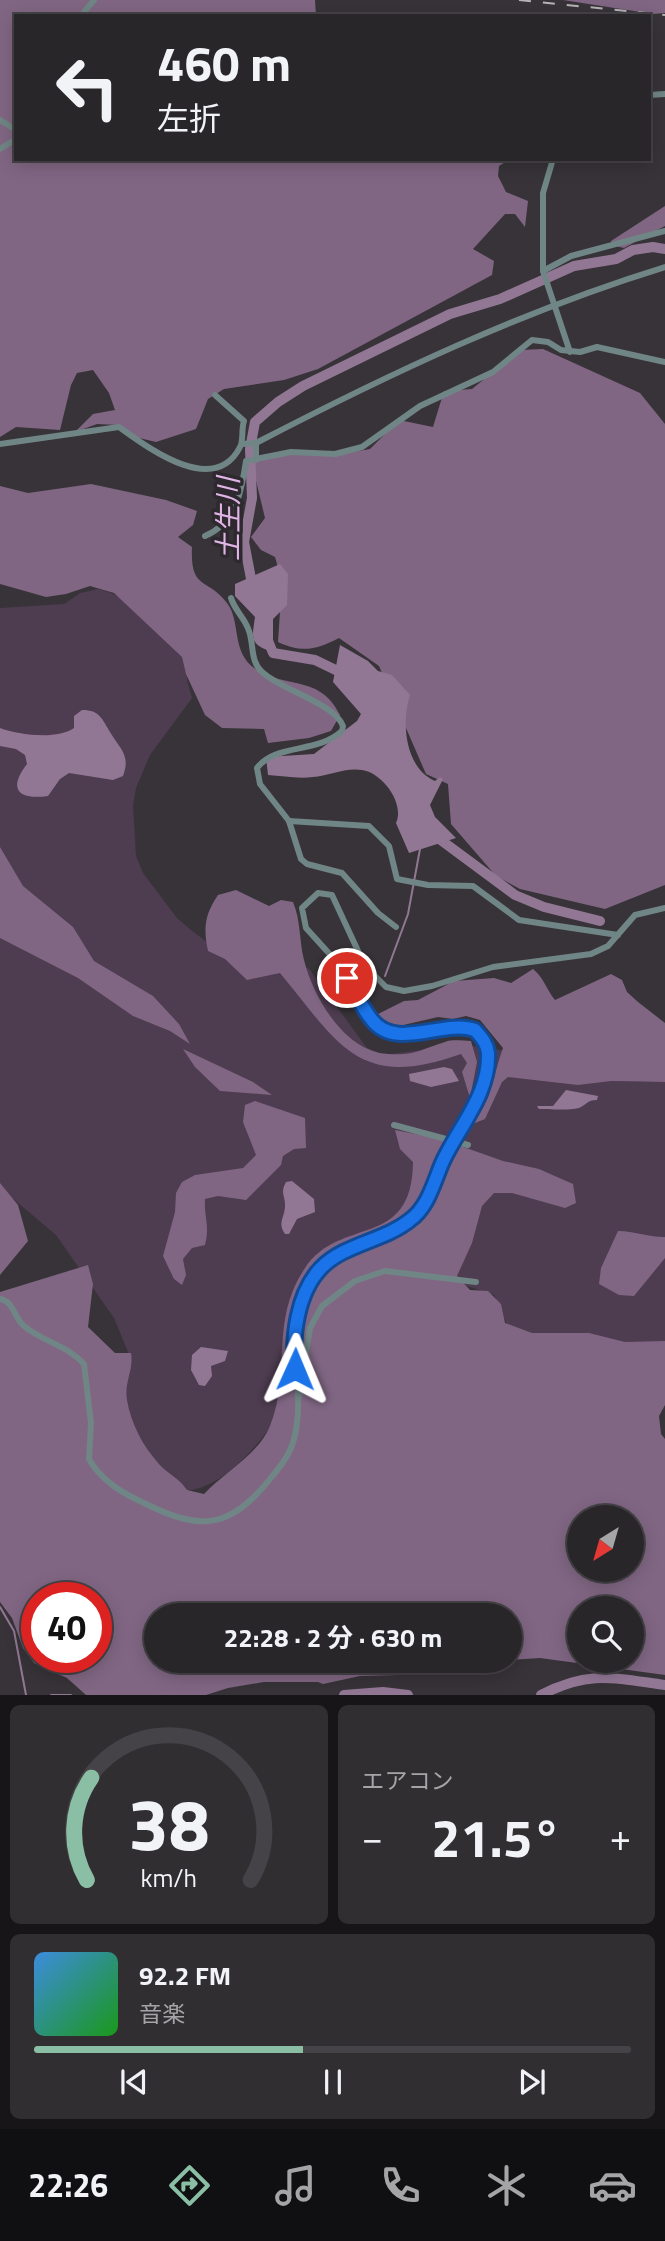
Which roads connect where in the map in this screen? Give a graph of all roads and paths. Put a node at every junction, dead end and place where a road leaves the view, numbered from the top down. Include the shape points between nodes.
1 (94, 0) edge
2 (83, 14) edge
3 (552, 161) edge
4 (665, 231) edge
5 (665, 267) edge
6 (543, 271) junction
7 (554, 303) junction
8 (570, 352) junction
9 (665, 362) edge
10 (215, 394) dead end
11 (255, 443) junction
12 (0, 444) edge
13 (242, 444) junction
14 (256, 460) junction
15 (205, 536) dead end
16 (231, 598) dead end
17 (289, 821) junction
18 (665, 908) edge
19 (396, 927) dead end
20 (618, 935) junction
21 (394, 1125) dead end
22 (468, 1145) dead end
23 (476, 1282) dead end
24 (0, 1299) edge
25 (297, 1405) junction

1 - 2 street
3 - 6 street via 543,193
4 - 6 street via 586,251
5 - 7 street
6 - 7 street
7 - 8 street
7 - 11 street via 426,357
8 - 9 street via 597,347
8 - 14 street via 532,340 493,373 429,400 362,447 335,454 291,452
10 - 13 street via 244,421
11 - 13 street
11 - 14 street
12 - 13 street via 119,427 175,464 199,467 227,461
14 - 15 street via 246,461 241,491 223,528
16 - 17 street via 250,632 262,673 342,721 342,731 333,740 268,757 257,768 260,784
17 - 19 street via 301,859 342,873
17 - 20 street via 369,826 389,846 397,879 473,886 519,920
18 - 20 street via 635,915
20 - 25 street via 591,954 493,967 404,991 386,987 365,965 332,895 318,892 302,908 306,928 335,960 382,1030 398,1034 465,1027 475,1030 488,1052 473,1110 424,1207 390,1233 337,1256 321,1268 311,1284 298,1314 293,1350
21 - 22 street, bridge
23 - 25 street via 385,1270 355,1281 331,1297 310,1328
24 - 25 street via 10,1304 21,1324 35,1335 65,1348 84,1364 91,1423 89,1459 96,1471 130,1496 171,1516 192,1523 215,1522 256,1496 286,1459 294,1441

